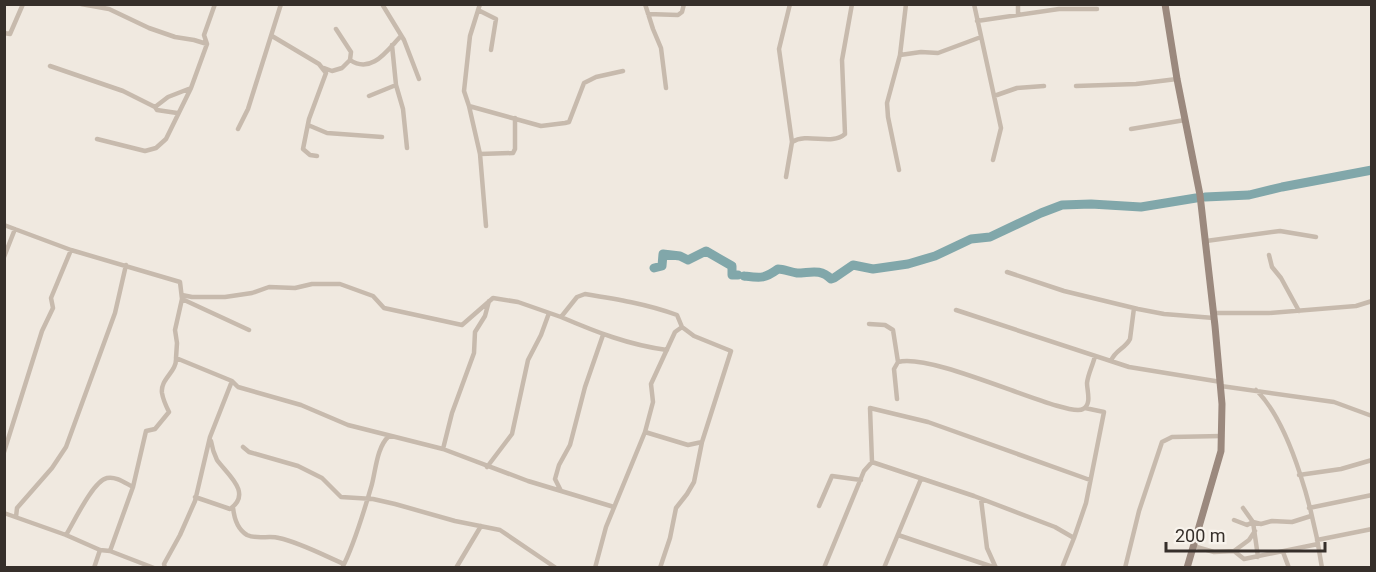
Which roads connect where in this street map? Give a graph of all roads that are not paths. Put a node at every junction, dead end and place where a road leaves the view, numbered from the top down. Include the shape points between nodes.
1 (23, 4) edge
2 (81, 4) edge
3 (215, 4) edge
4 (281, 4) edge
5 (382, 4) edge
6 (645, 4) edge
7 (684, 4) edge
8 (790, 4) edge
9 (852, 4) edge
10 (906, 4) edge
11 (974, 4) edge
12 (1018, 4) edge
13 (1165, 4) edge
14 (110, 7) edge
15 (479, 7) edge
16 (1097, 9) dead end
17 (648, 14) junction
18 (1018, 15) junction
19 (977, 21) junction
20 (336, 29) dead end
21 (4, 33) edge
22 (204, 35) junction
23 (272, 36) junction
24 (402, 36) junction
25 (981, 37) junction
26 (194, 40) junction
27 (207, 44) junction
28 (392, 45) junction
29 (491, 50) dead end
30 (900, 55) junction
31 (350, 60) junction
32 (50, 66) dead end
33 (323, 68) junction
34 (623, 71) dead end
35 (1177, 78) junction
36 (418, 79) dead end
37 (396, 85) junction
38 (1044, 86) dead end
39 (1076, 86) dead end
40 (190, 88) junction
41 (666, 88) dead end
42 (369, 96) dead end
43 (994, 96) junction
44 (470, 106) junction
45 (155, 107) junction
46 (177, 113) junction
47 (515, 118) junction
48 (1185, 120) junction
49 (308, 125) junction
50 (238, 129) dead end
51 (1131, 129) dead end
52 (382, 137) dead end
53 (97, 139) dead end
54 (792, 142) junction
55 (407, 148) dead end
56 (480, 154) junction
57 (317, 156) dead end
58 (993, 160) dead end
59 (899, 170) dead end
60 (786, 177) dead end
61 (4, 225) edge
62 (486, 226) dead end
63 (15, 229) junction
64 (1316, 237) dead end
65 (1206, 241) junction
66 (71, 250) junction
67 (1269, 255) dead end
68 (4, 257) edge
69 (126, 265) junction
70 (1007, 272) dead end
71 (182, 297) junction
72 (489, 301) junction
73 (1371, 301) edge
74 (1134, 308) junction
75 (956, 310) dead end
76 (1299, 310) junction
77 (549, 313) junction
78 (1214, 316) junction
79 (561, 317) junction
80 (869, 324) dead end
81 (682, 327) junction
82 (249, 330) dead end
83 (603, 335) junction
84 (667, 350) junction
85 (1095, 356) junction
86 (176, 358) junction
87 (1111, 361) junction
88 (897, 362) junction
89 (232, 381) junction
90 (1221, 384) junction
91 (1256, 390) junction
92 (897, 399) dead end
93 (1085, 408) junction
94 (1364, 413) junction
95 (1371, 416) edge
96 (1371, 422) edge
97 (377, 432) junction
98 (645, 432) junction
99 (1222, 435) junction
100 (389, 436) junction
101 (210, 437) junction
102 (6, 442) edge
103 (382, 442) junction
104 (702, 442) junction
105 (243, 447) dead end
106 (442, 449) junction
107 (4, 452) edge
108 (1371, 460) edge
109 (872, 462) junction
110 (487, 467) junction
111 (1299, 475) junction
112 (555, 479) junction
113 (921, 479) junction
114 (861, 480) junction
115 (1090, 480) junction
116 (546, 485) junction
117 (133, 487) junction
118 (561, 491) junction
119 (1371, 495) edge
120 (195, 497) junction
121 (366, 499) junction
122 (981, 499) junction
123 (819, 506) dead end
124 (233, 507) junction
125 (614, 507) junction
126 (1243, 508) dead end
127 (1309, 508) junction
128 (4, 513) edge
129 (1311, 516) junction
130 (16, 517) junction
131 (1234, 520) dead end
132 (1253, 522) junction
133 (481, 526) junction
134 (1371, 529) edge
135 (1255, 531) junction
136 (66, 535) junction
137 (898, 535) junction
138 (1074, 538) junction
139 (1318, 542) junction
140 (1193, 546) junction
141 (100, 550) junction
142 (1234, 550) junction
143 (110, 551) junction
144 (1283, 552) junction
145 (1258, 557) junction
146 (343, 566) edge
147 (94, 567) edge
148 (154, 567) edge
149 (165, 567) edge
150 (456, 567) edge
151 (556, 567) edge
152 (595, 567) edge
153 (660, 567) edge
154 (824, 567) edge
155 (884, 567) edge
156 (996, 567) edge
157 (1062, 567) edge
158 (1125, 567) edge
159 (1187, 567) edge
160 (1289, 567) edge
161 (1322, 567) edge

1 - 21 street via 10,34
2 - 14 street
3 - 22 street
4 - 23 street
5 - 24 street
6 - 17 street
7 - 17 street via 678,15
8 - 54 street via 779,49
9 - 54 street via 842,60 845,134 835,138 804,137
10 - 30 street
11 - 19 street
12 - 18 street
13 - 35 street
14 - 26 street via 158,32
15 - 29 street via 496,19
15 - 44 street via 465,70 464,91
16 - 18 street
17 - 41 street via 661,48
18 - 19 street
19 - 25 street
20 - 31 street via 351,52
22 - 26 street
22 - 27 street
23 - 33 street
23 - 50 street via 249,109
24 - 28 street
24 - 36 street
25 - 30 street via 938,52
25 - 43 street
26 - 27 street
27 - 40 street
28 - 31 street via 375,61 357,64
28 - 37 street
30 - 59 street via 887,103
31 - 33 street via 332,71
32 - 45 street
33 - 49 street via 325,79
34 - 47 street via 584,83 569,122 540,126
35 - 39 street
35 - 48 street
37 - 42 street
37 - 55 street
38 - 43 street via 1017,88
40 - 45 street via 168,96
40 - 46 street
43 - 58 street via 1001,129
44 - 47 street
44 - 56 street
45 - 46 street
46 - 53 street via 166,139 156,148 145,151
47 - 56 street via 513,153
48 - 51 street
48 - 65 street
49 - 52 street via 327,133
49 - 57 street via 303,149
54 - 60 street
56 - 62 street
61 - 63 street
63 - 66 street
63 - 68 street
64 - 65 street via 1280,231
65 - 78 street
66 - 69 street
66 - 102 street via 51,298 53,308
67 - 76 street via 1272,267
69 - 71 street via 180,282
69 - 130 street via 115,313 66,447 17,508
70 - 74 street
71 - 72 street via 225,297 269,287 340,284 373,296 384,308 462,325
71 - 82 street
71 - 86 street via 175,330
72 - 77 street via 502,298
72 - 106 street via 476,332 474,353
73 - 76 street via 1356,306
74 - 78 street
74 - 87 street via 1128,344 1116,351
75 - 85 street
76 - 78 street
77 - 79 street
77 - 110 street via 528,360 512,434
78 - 90 street
79 - 81 street via 577,297 585,294 643,304 677,315
79 - 83 street
80 - 88 street via 893,330
81 - 84 street via 675,332
81 - 104 street via 731,351
83 - 84 street
83 - 112 street via 570,445
84 - 98 street via 651,384 653,402
85 - 87 street
85 - 93 street
86 - 89 street
86 - 117 street via 177,364 162,390 169,412 155,429 146,431
87 - 90 street
88 - 92 street
88 - 93 street via 919,362 1062,408
89 - 97 street via 238,387
89 - 101 street
90 - 91 street
90 - 99 street
91 - 94 street via 1334,402
91 - 111 street via 1275,415
93 - 115 street via 1104,412
94 - 95 street
94 - 96 street
97 - 100 street
97 - 103 street
98 - 104 street via 688,445
98 - 125 street
99 - 140 street
99 - 158 street via 1172,437 1162,442
100 - 103 street
100 - 106 street
101 - 120 street
101 - 124 street via 216,457 240,491
102 - 107 street
103 - 121 street
104 - 153 street via 694,482 676,508
105 - 121 street via 322,478 341,497
106 - 110 street
108 - 111 street
109 - 113 street
109 - 114 street
109 - 115 street via 870,408 928,422
110 - 116 street
111 - 127 street
112 - 116 street
112 - 118 street
113 - 122 street
113 - 137 street
114 - 123 street via 832,476
114 - 154 street
115 - 138 street
116 - 118 street
117 - 136 street via 114,477 96,484
117 - 143 street
118 - 125 street
119 - 127 street
120 - 124 street
120 - 149 street
121 - 133 street
121 - 146 street
122 - 138 street
122 - 156 street via 987,548
124 - 146 street via 234,518 248,535 277,537
125 - 152 street
126 - 132 street
127 - 129 street
128 - 130 street
129 - 132 street via 1292,522
129 - 139 street
130 - 136 street
131 - 132 street via 1247,525
132 - 135 street
133 - 150 street
133 - 151 street via 500,530
134 - 139 street
135 - 142 street
135 - 145 street
136 - 141 street
137 - 155 street
137 - 156 street
138 - 157 street
139 - 144 street
139 - 161 street
140 - 142 street via 1214,552
140 - 159 street
141 - 143 street
141 - 147 street
142 - 145 street via 1245,560
143 - 148 street
144 - 145 street
144 - 160 street

